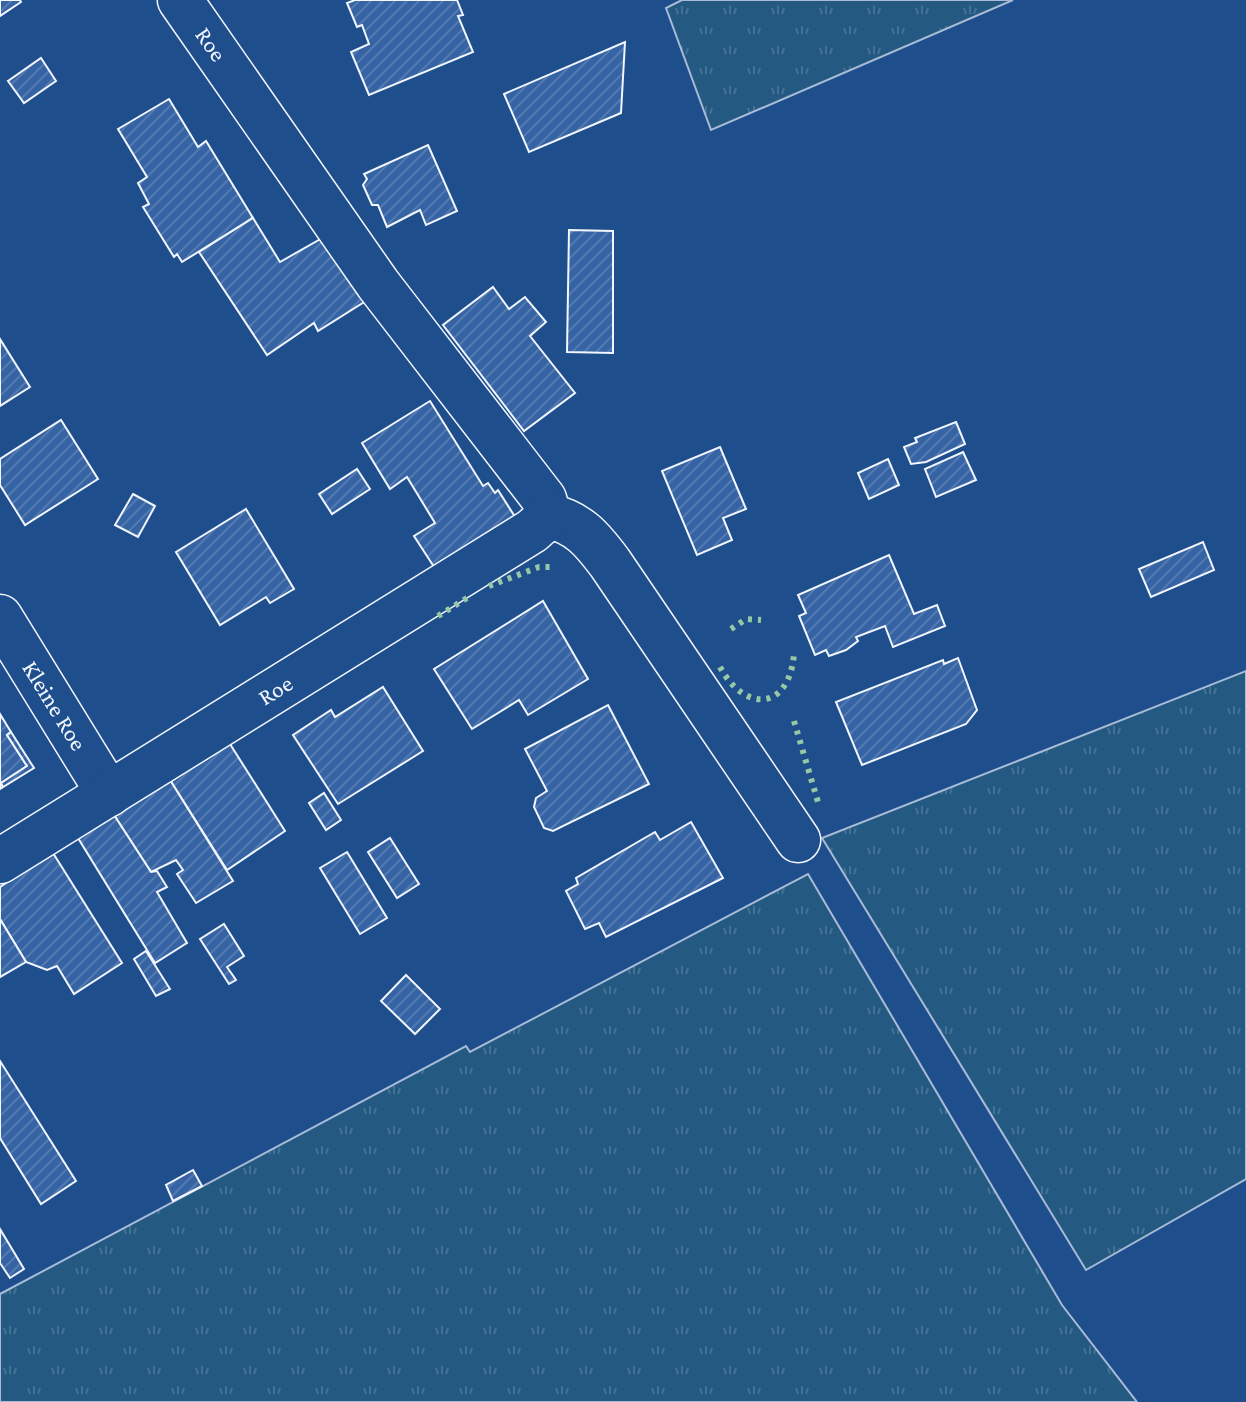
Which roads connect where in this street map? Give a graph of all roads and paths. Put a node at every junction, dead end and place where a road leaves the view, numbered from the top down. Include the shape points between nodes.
1 (180, 0) edge
2 (549, 516) junction
3 (0, 617) edge
4 (109, 794) junction
5 (798, 840) dead end
6 (0, 861) edge

1 - 2 street, Roe via 378,284 544,499
2 - 4 street, Roe
2 - 5 street via 572,521 610,563
3 - 4 street, Kleine Roe
4 - 6 street, Roe

